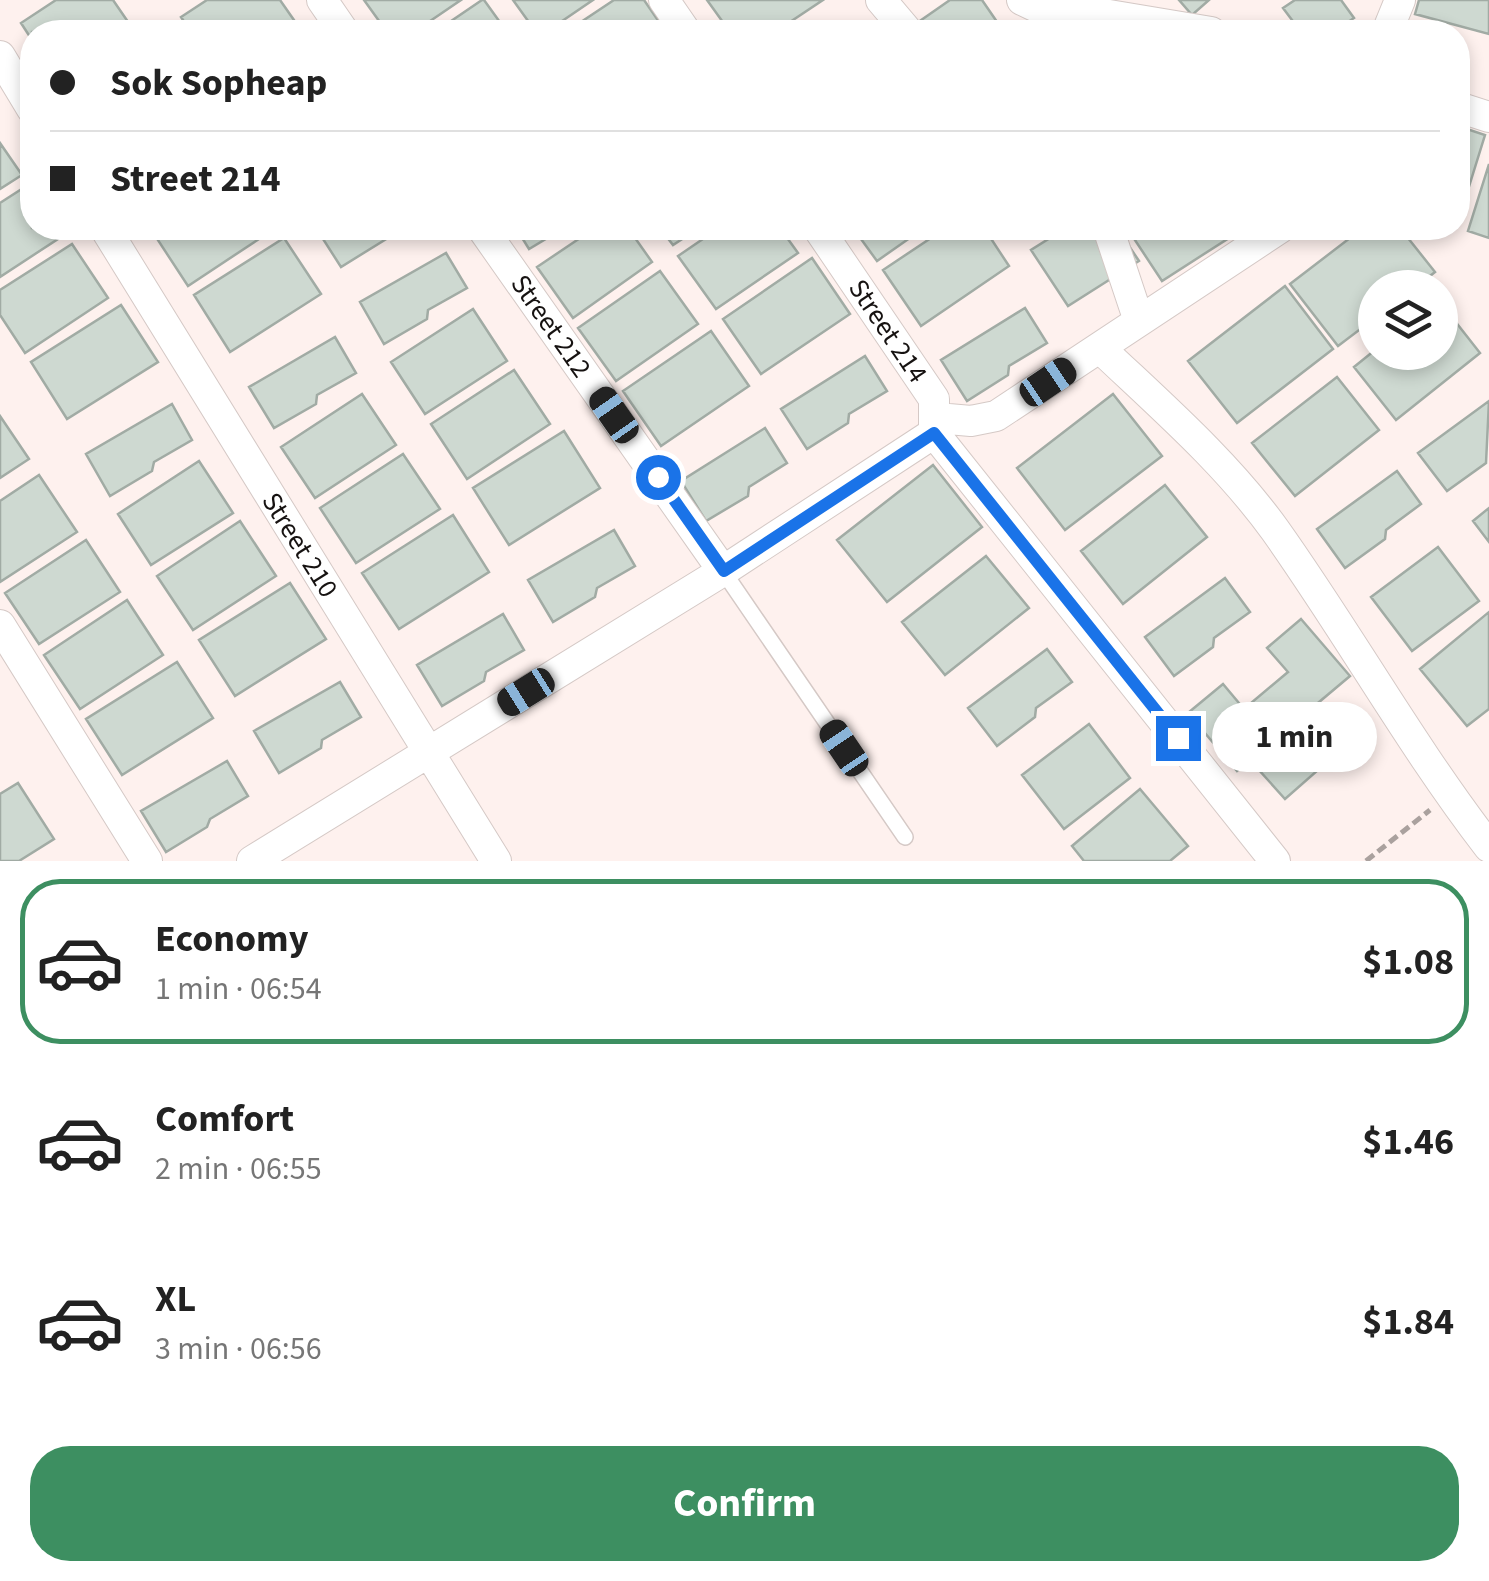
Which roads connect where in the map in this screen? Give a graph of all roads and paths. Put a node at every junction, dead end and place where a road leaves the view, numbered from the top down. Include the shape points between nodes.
1 (881, 0) edge
2 (1022, 0) edge
3 (1108, 8) edge
4 (898, 20) edge
5 (1160, 20) edge
6 (0, 56) edge
7 (20, 89) edge
8 (112, 240) edge
9 (490, 240) edge
10 (826, 240) edge
11 (1112, 240) edge
12 (1262, 240) edge
13 (1139, 322) junction
14 (1100, 348) junction
15 (936, 426) junction
16 (724, 571) junction
17 (0, 625) edge
18 (428, 752) junction
19 (1449, 795) junction
20 (904, 837) dead end
21 (1489, 847) edge
22 (147, 861) edge
23 (252, 861) edge
24 (496, 861) edge
25 (1275, 861) edge
26 (1366, 861) edge

1 - 4 street
2 - 3 street via 1043,10
3 - 5 street
6 - 7 street
8 - 18 street, Street 210
9 - 16 street, Street 212
10 - 15 street, Street 214 via 934,399
11 - 13 street
12 - 13 street
13 - 14 street
14 - 15 street via 996,416
14 - 19 street via 1199,442 1273,527
15 - 16 street
15 - 25 street, Street 214
16 - 18 street
16 - 20 lane
17 - 22 street
18 - 23 street
18 - 24 street, Street 210
19 - 21 street
19 - 26 path

